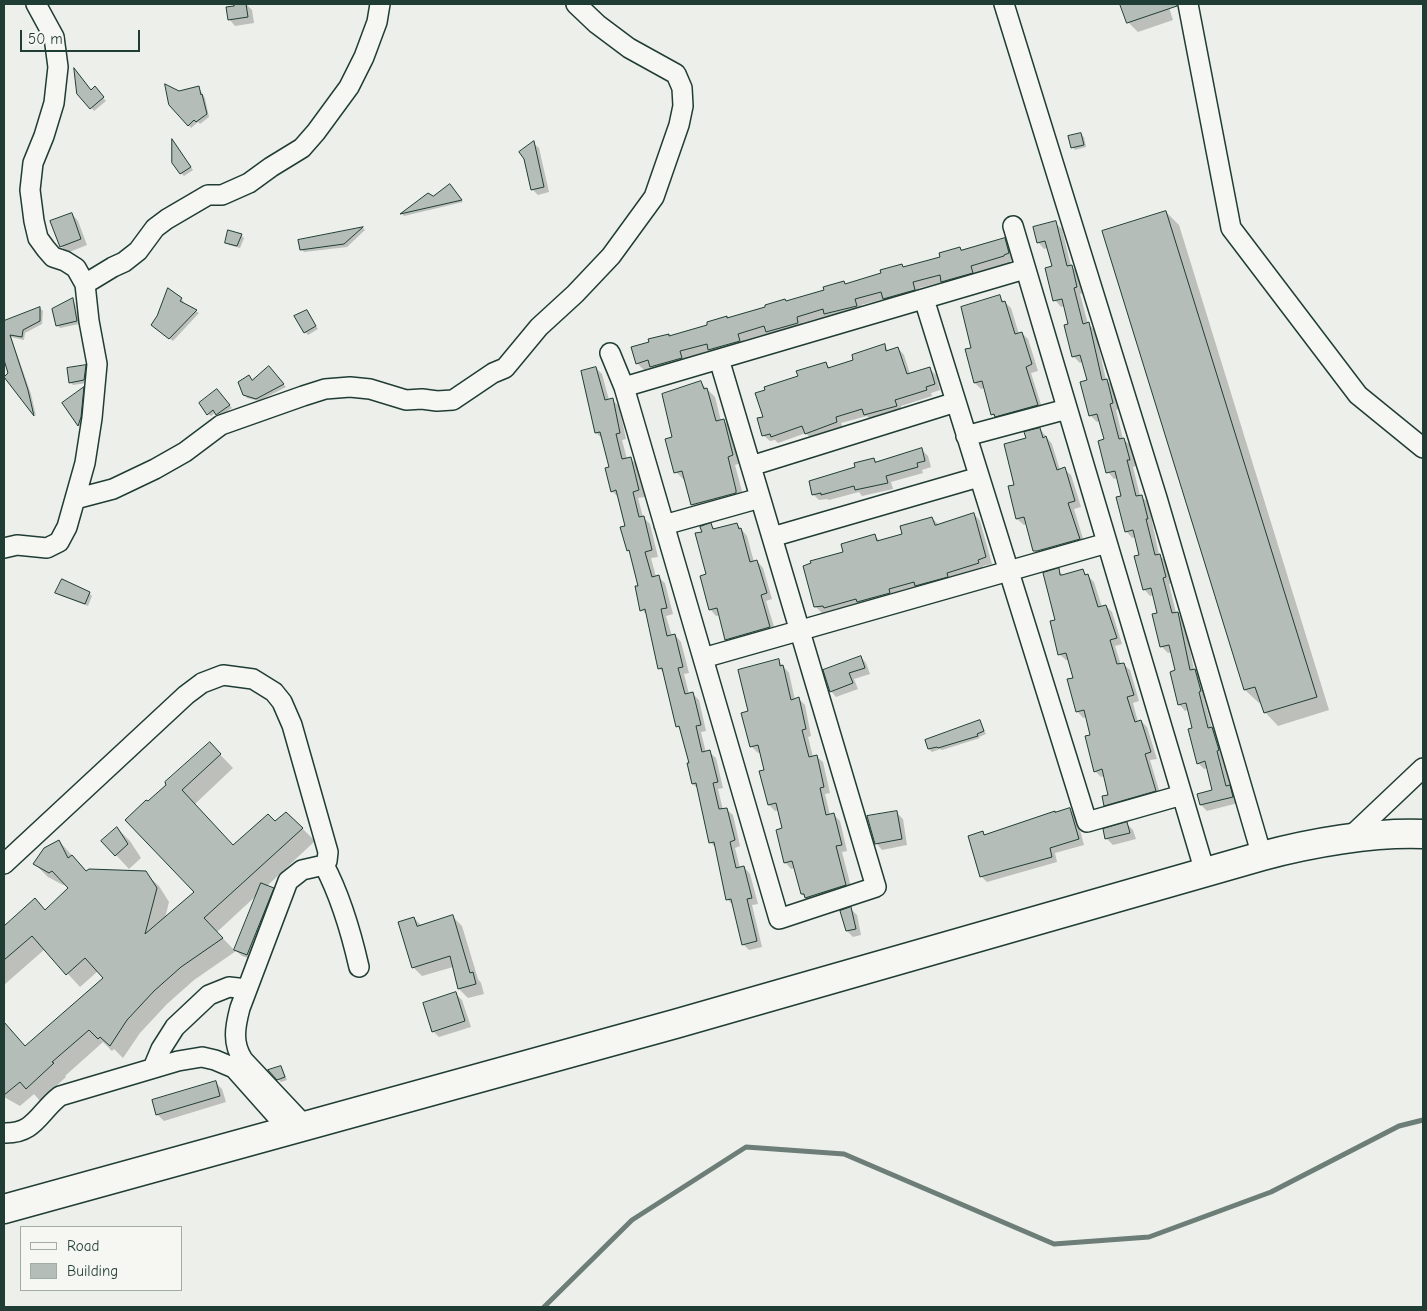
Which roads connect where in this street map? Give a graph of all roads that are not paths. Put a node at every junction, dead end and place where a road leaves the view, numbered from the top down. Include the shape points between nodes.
1 (36, 4) edge
2 (380, 4) edge
3 (576, 4) edge
4 (1004, 4) edge
5 (1188, 4) edge
6 (1012, 226) dead end
7 (1025, 270) junction
8 (85, 284) junction
9 (924, 299) junction
10 (610, 353) dead end
11 (719, 359) junction
12 (624, 387) junction
13 (956, 402) junction
14 (1067, 409) junction
15 (966, 436) junction
16 (1423, 448) edge
17 (751, 466) junction
18 (979, 477) junction
19 (760, 498) junction
20 (75, 500) junction
21 (664, 526) junction
22 (772, 537) junction
23 (1107, 544) junction
24 (4, 548) edge
25 (1009, 571) junction
26 (800, 631) junction
27 (703, 658) junction
28 (1423, 768) edge
29 (1182, 794) junction
30 (1423, 834) edge
31 (1348, 839) junction
32 (1262, 856) junction
33 (4, 864) edge
34 (324, 865) junction
35 (1205, 872) junction
36 (359, 967) dead end
37 (247, 989) junction
38 (153, 1068) junction
39 (298, 1128) junction
40 (4, 1133) edge
41 (4, 1209) edge

1 - 8 street via 54,37 58,67 54,103 33,163 30,190 34,221 38,238 46,249 53,257 76,268
2 - 8 street via 364,57 349,87 302,148 249,183 222,195 208,195 167,219 155,228 138,251
3 - 20 street via 628,48 676,74 682,88 683,106 654,197 610,256 539,327 504,368 453,400 406,400 370,389 350,387 325,389 221,425 155,469 113,489
4 - 32 street via 1157,498
5 - 16 street via 1231,228 1358,395
6 - 7 street
7 - 9 street
7 - 14 street
8 - 20 street via 96,364 92,418
9 - 11 street
9 - 13 street
10 - 12 street
11 - 12 street
11 - 17 street
12 - 21 street
13 - 15 street
13 - 17 street
14 - 15 street
14 - 23 street
15 - 18 street
17 - 19 street
18 - 22 street
18 - 25 street
19 - 21 street
19 - 22 street
20 - 24 street via 59,542 46,548 17,545
21 - 27 street
22 - 26 street
23 - 25 street
23 - 29 street
25 - 26 street
25 - 29 street via 1087,822
26 - 27 street
26 - 27 street via 876,887 779,919
28 - 31 street
29 - 35 street
30 - 31 highway via 1398,833
31 - 32 highway
32 - 35 highway
33 - 34 street via 186,695 202,683 223,675 253,679 274,692 282,702 292,725 328,852
34 - 36 street via 334,884
34 - 37 street via 302,870 288,881
35 - 39 highway
37 - 38 street via 230,987 209,995 175,1027
37 - 39 street via 235,1026 237,1050
38 - 39 street via 202,1056 228,1065
38 - 40 street via 60,1096 38,1121 25,1130
39 - 41 highway

